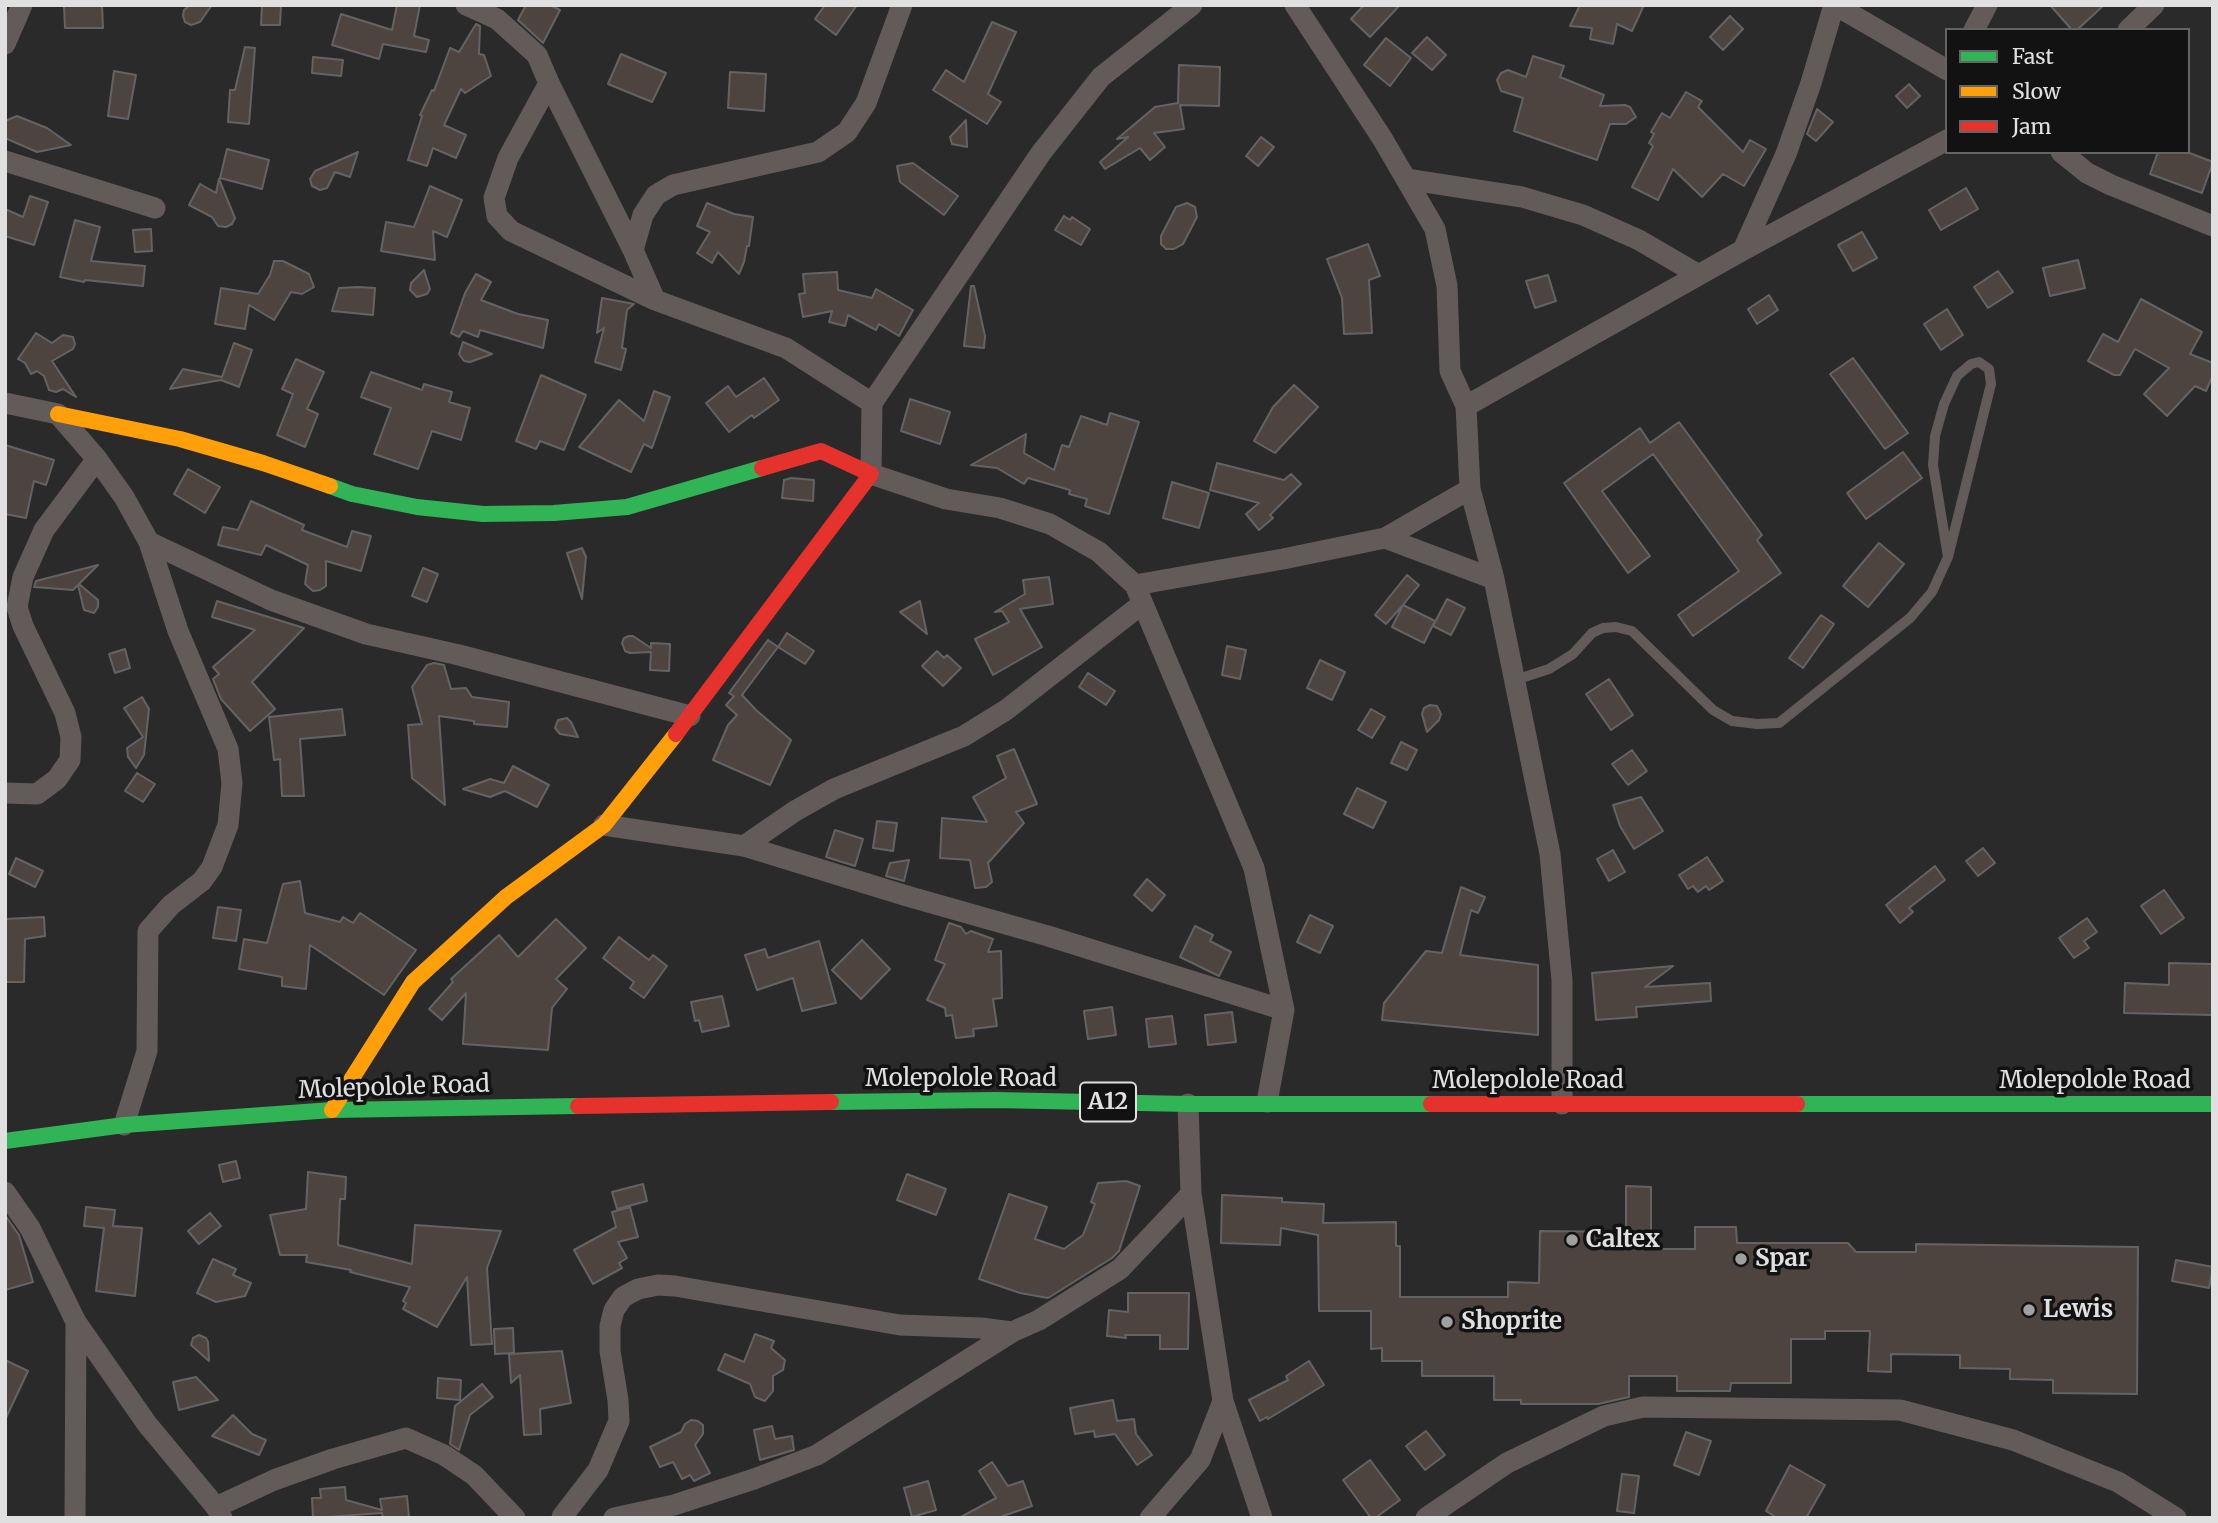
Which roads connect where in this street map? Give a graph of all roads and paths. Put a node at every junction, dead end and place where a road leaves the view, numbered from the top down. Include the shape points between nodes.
1 (22, 5) edge
2 (466, 5) edge
3 (902, 5) edge
4 (1192, 5) edge
5 (1295, 5) edge
6 (1834, 5) edge
7 (1987, 5) edge
8 (2154, 5) edge
9 (1975, 28) edge
10 (2130, 28) edge
11 (5, 44) edge
12 (1945, 67) edge
13 (549, 83) junction
14 (1945, 142) edge
15 (2063, 154) edge
16 (5, 161) edge
17 (1406, 179) junction
18 (155, 208) dead end
19 (2213, 226) edge
20 (633, 250) junction
21 (1743, 250) junction
22 (1699, 275) junction
23 (655, 300) junction
24 (5, 403) edge
25 (872, 403) junction
26 (1466, 406) junction
27 (58, 414) junction
28 (97, 459) junction
29 (871, 474) junction
30 (1470, 489) junction
31 (1385, 538) junction
32 (149, 542) junction
33 (1948, 556) junction
34 (1494, 579) junction
35 (1139, 595) junction
36 (1515, 680) junction
37 (690, 716) junction
38 (5, 793) edge
39 (604, 825) junction
40 (744, 846) junction
41 (1284, 1010) junction
42 (1267, 1102) junction
43 (1188, 1104) junction
44 (1562, 1104) junction
45 (2213, 1104) edge
46 (332, 1110) junction
47 (124, 1125) junction
48 (5, 1141) edge
49 (5, 1192) edge
50 (1191, 1194) junction
51 (76, 1322) junction
52 (1012, 1332) junction
53 (1223, 1402) junction
54 (219, 1512) edge
55 (75, 1518) edge
56 (515, 1518) edge
57 (561, 1518) edge
58 (567, 1518) edge
59 (614, 1518) edge
60 (1150, 1518) edge
61 (1262, 1518) edge
62 (1426, 1518) edge
63 (2176, 1518) edge

1 - 11 street
2 - 13 street via 497,19 537,55
3 - 20 street via 866,103 847,132 818,152 673,185 656,195 643,215
4 - 25 street via 1101,77 1041,153
5 - 17 street
6 - 12 street
6 - 21 street via 1786,154
7 - 9 street
8 - 10 street
13 - 20 street
13 - 23 street via 508,158 495,198 497,216 511,231
14 - 21 street
15 - 19 street via 2099,179
16 - 18 street
17 - 22 street via 1522,197 1583,215 1639,240
17 - 26 street via 1435,229 1447,286 1450,370
20 - 23 street
21 - 22 street
22 - 26 street
23 - 25 street via 786,348
24 - 27 street
25 - 29 street
26 - 30 street
27 - 28 street
27 - 29 main road via 180,439 352,494 483,514 627,507 821,451
28 - 32 street
28 - 38 street via 44,530 23,577 17,607 65,713 71,737 69,760 57,779 37,794
29 - 35 street via 946,499 1000,508 1050,524 1099,552
29 - 37 main road
30 - 31 street
30 - 34 street
31 - 34 street
31 - 35 street
32 - 37 street via 271,600 366,634
32 - 47 street via 178,631 228,749 232,783 228,825 212,867 148,931 147,1051
33 - 33 lane via 1992,384 1989,369 1979,362 1957,376 1935,436 1933,465
33 - 36 lane via 1932,592 1910,618 1779,723 1732,720 1713,710 1632,631 1616,627 1592,633 1573,654 1549,669
34 - 36 street
35 - 40 street via 1006,710 964,736 834,789
35 - 41 street via 1254,868
36 - 44 street via 1550,854 1562,980
37 - 39 main road
39 - 40 street
39 - 46 main road via 506,897 413,982
40 - 41 street
41 - 42 street
42 - 43 main road, Molepolole Road / A12
42 - 44 main road, Molepolole Road / A12
43 - 46 main road, Molepolole Road / A12 via 995,1100
43 - 50 street
44 - 45 main road, Molepolole Road / A12
46 - 47 main road, Molepolole Road / A12
47 - 48 main road, Molepolole Road / A12
49 - 51 street via 30,1227
50 - 52 street via 1120,1269 1039,1321
50 - 53 street
51 - 54 street via 147,1424
51 - 55 street
52 - 57 street via 900,1325 675,1286 638,1289 623,1297 610,1326 619,1420 598,1470
52 - 59 street via 817,1455 674,1506
53 - 60 street via 1200,1461
53 - 61 street
54 - 56 street via 274,1480 406,1438 444,1454 474,1475
57 - 58 street
62 - 63 street via 1507,1463 1604,1416 1656,1407 1900,1410 2013,1440 2118,1482

